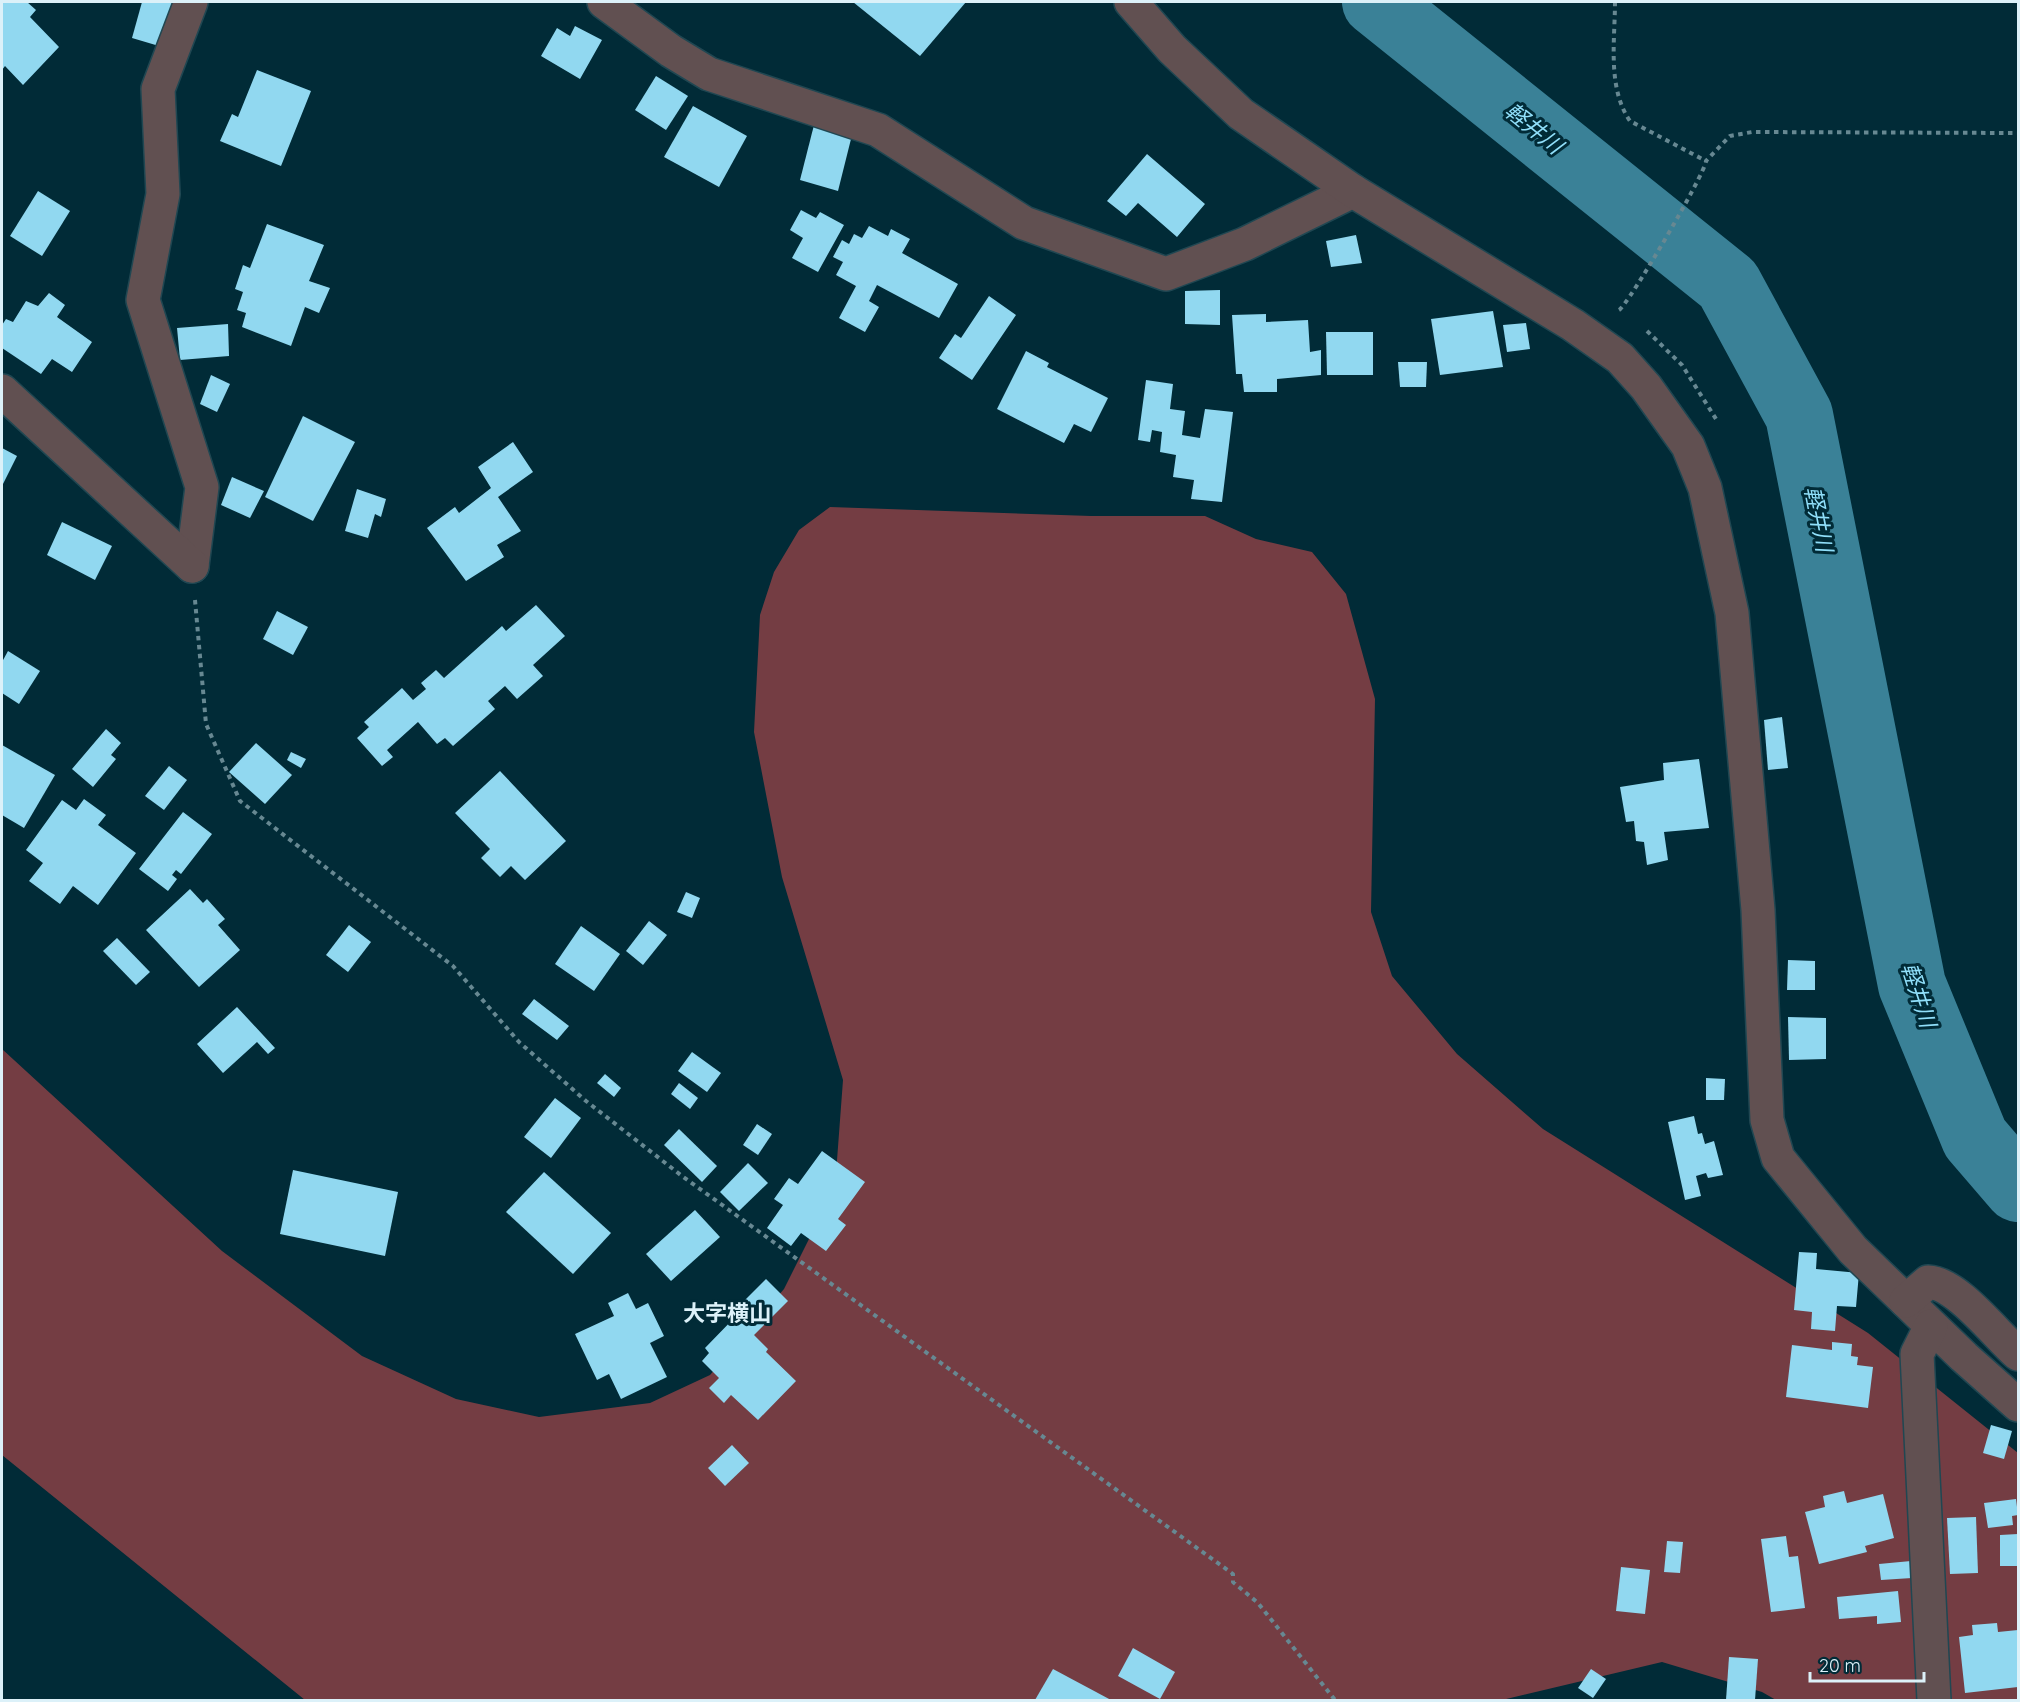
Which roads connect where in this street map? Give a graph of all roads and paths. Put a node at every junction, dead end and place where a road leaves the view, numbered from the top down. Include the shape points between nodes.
1 (191, 2) edge
2 (604, 2) edge
3 (1131, 2) edge
4 (1615, 2) edge
5 (2019, 133) edge
6 (1706, 161) junction
7 (1353, 191) junction
8 (1638, 283) dead end
9 (2, 390) edge
10 (192, 566) junction
11 (1906, 1301) junction
12 (1931, 1326) junction
13 (2019, 1354) edge
14 (2019, 1405) edge
15 (1335, 1701) edge
16 (1934, 1701) edge

1 - 10 street via 158,89 163,194 143,300 202,487
2 - 7 street via 710,74 878,130 1024,223 1167,274 1245,244
3 - 7 street via 1172,49 1241,114
4 - 6 path via 1616,87 1623,111 1630,121
5 - 6 path via 1752,132 1730,136
6 - 8 path via 1706,168
7 - 11 street via 1573,325 1620,358 1688,446 1705,488 1732,613 1758,910 1767,1120 1778,1158 1801,1188 1853,1250
9 - 10 street
10 - 15 path via 206,724 240,801 453,966 519,1042 586,1101 682,1176 1233,1574 1233,1582 1258,1603
11 - 12 street
11 - 13 street via 1928,1282 1938,1282 1955,1293
12 - 14 street
12 - 16 street via 1917,1354

